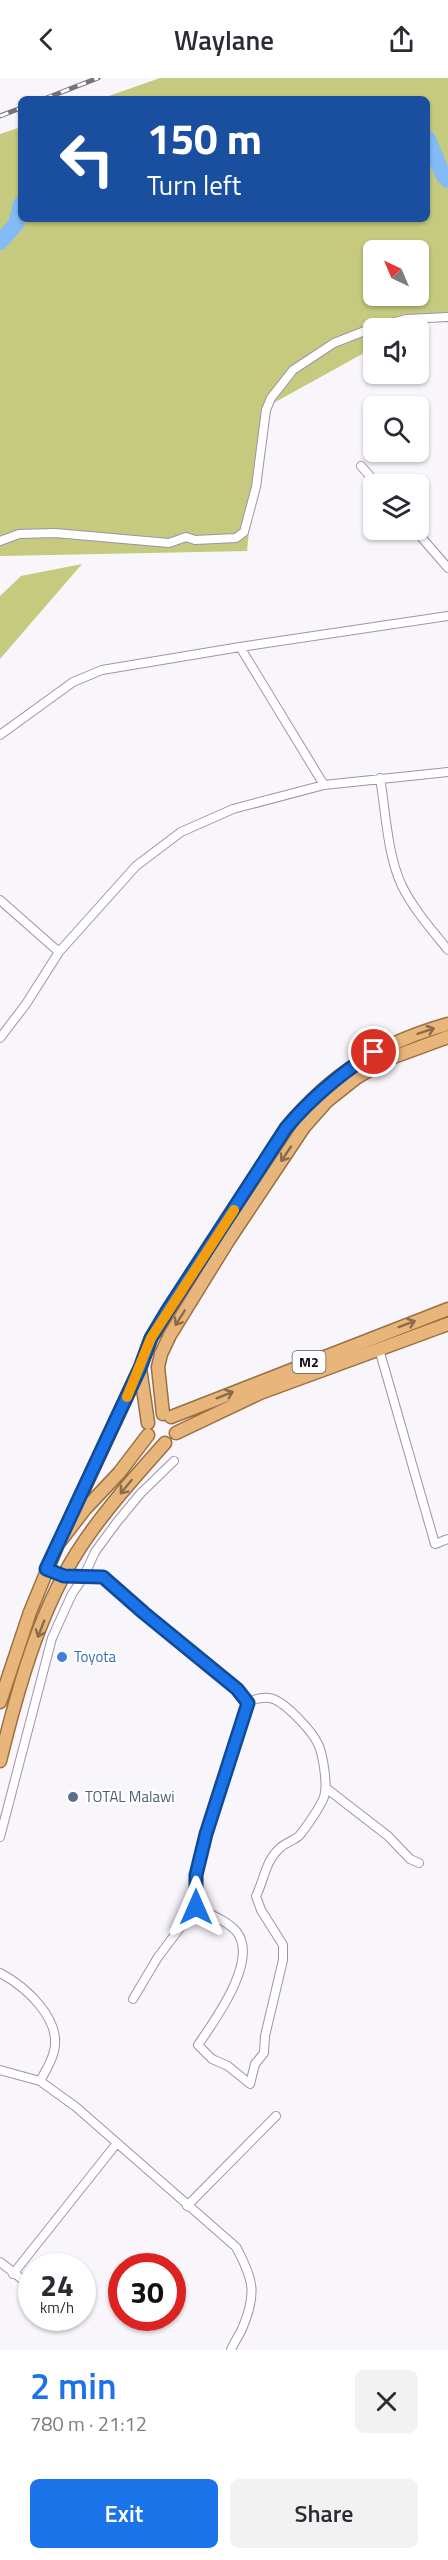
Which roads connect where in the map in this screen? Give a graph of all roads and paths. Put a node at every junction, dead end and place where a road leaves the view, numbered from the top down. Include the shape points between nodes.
1 (448, 317) edge
2 (361, 466) dead end
3 (368, 474) edge
4 (424, 540) edge
5 (0, 541) edge
6 (448, 568) edge
7 (448, 616) edge
8 (240, 647) junction
9 (0, 735) edge
10 (448, 772) edge
11 (380, 778) junction
12 (324, 785) junction
13 (0, 900) edge
14 (448, 950) edge
15 (59, 952) junction
16 (448, 1024) edge
17 (448, 1037) edge
18 (0, 1038) edge
19 (448, 1309) edge
20 (448, 1324) edge
21 (379, 1349) junction
22 (140, 1368) junction
23 (167, 1415) junction
24 (148, 1429) junction
25 (176, 1433) junction
26 (165, 1443) junction
27 (174, 1461) dead end
28 (448, 1539) edge
29 (58, 1544) junction
30 (46, 1569) junction
31 (64, 1576) junction
32 (83, 1578) junction
33 (0, 1702) edge
34 (248, 1703) junction
35 (0, 1761) edge
36 (326, 1788) junction
37 (0, 1837) edge
38 (419, 1863) dead end
39 (196, 1907) junction
40 (0, 1973) edge
41 (133, 1999) dead end
42 (0, 2070) edge
43 (40, 2081) junction
44 (276, 2116) dead end
45 (117, 2143) junction
46 (187, 2206) junction
47 (0, 2262) edge
48 (13, 2274) junction
49 (18, 2277) edge
50 (231, 2350) edge

1 - 5 street via 406,319 375,327 334,344 287,377 266,410 256,487 244,532 236,538 186,537 169,543 41,533 19,534
2 - 3 street
4 - 6 street
7 - 8 street
8 - 9 street via 102,670 73,682
8 - 12 street
10 - 11 street
11 - 12 street
11 - 14 street via 395,868 417,911
12 - 15 street via 233,809 181,832 136,866
13 - 15 street
15 - 18 street
22 -> 16 highway via 167,1311 286,1128 309,1101 374,1052
17 -> 23 highway via 388,1059 356,1078 327,1101 304,1127 228,1241 161,1353 158,1367
23 -> 19 highway, M2
20 - 21 highway, M2
21 - 25 highway, M2 via 261,1393
21 - 28 street via 435,1544
22 - 24 highway
22 - 29 highway
23 - 24 highway, M2 via 154,1416
23 - 25 highway
24 - 26 highway via 155,1442
24 - 29 highway, M2 via 119,1473
25 - 26 highway, M2
26 -> 31 highway, M2 via 99,1522
27 - 32 street via 117,1522 95,1552
29 - 30 highway, M2
30 - 31 street
30 - 33 highway, M2
31 - 32 street
31 -> 35 highway, M2 via 28,1661
32 - 34 street via 103,1577 237,1689
32 - 37 street via 52,1638
34 - 36 street via 270,1698 280,1702 306,1728 318,1743
34 - 39 street via 206,1834 196,1875
36 - 38 street
36 - 39 street via 323,1800 300,1835 281,1847 269,1863 256,1896 284,1946 264,2053 255,2064 250,2084 212,2059 198,2044 233,1988 244,1948 236,1932
39 - 41 street via 158,1957
40 - 43 street via 42,2009 52,2026 54,2051
42 - 43 street
43 - 45 street
44 - 46 street
45 - 46 street
45 - 48 street
46 - 50 street via 236,2247 249,2270 252,2302
47 - 48 street
48 - 49 street

